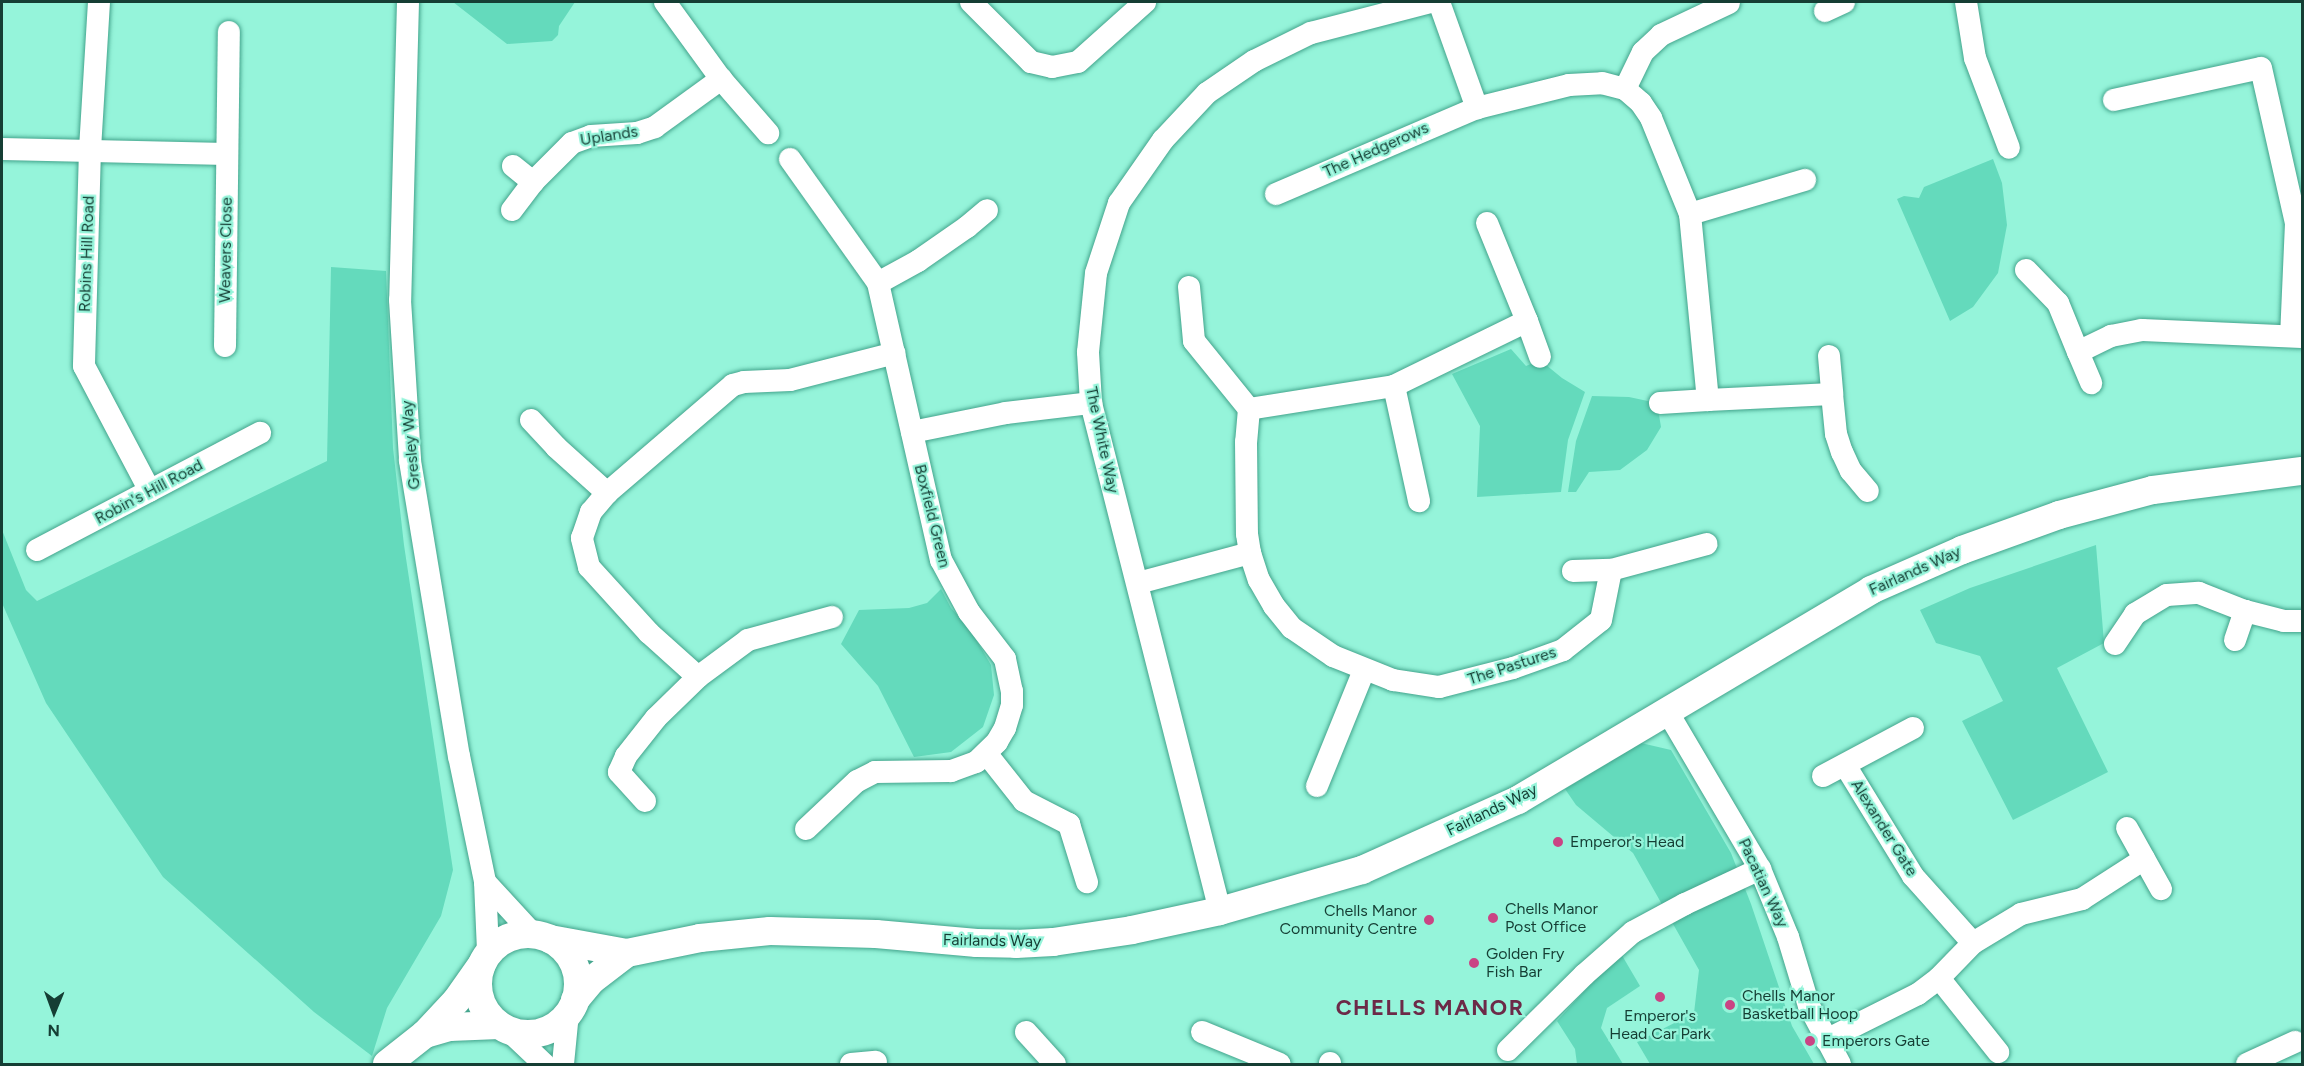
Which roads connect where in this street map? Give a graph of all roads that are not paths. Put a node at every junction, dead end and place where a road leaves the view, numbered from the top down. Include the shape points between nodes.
1 (99, 2) edge
2 (408, 2) edge
3 (665, 2) edge
4 (971, 2) edge
5 (1145, 2) edge
6 (1431, 2) edge
7 (1439, 2) edge
8 (1966, 2) edge
9 (1729, 3) dead end
10 (229, 32) dead end
11 (722, 79) junction
12 (1624, 89) junction
13 (2114, 100) dead end
14 (1477, 108) junction
15 (768, 134) dead end
16 (2009, 148) dead end
17 (2, 149) edge
18 (90, 149) junction
19 (227, 154) junction
20 (790, 159) dead end
21 (513, 166) dead end
22 (1805, 180) dead end
23 (533, 182) junction
24 (1276, 194) dead end
25 (512, 210) dead end
26 (987, 210) dead end
27 (1690, 214) junction
28 (1487, 223) dead end
29 (2026, 270) dead end
30 (878, 283) junction
31 (1189, 287) dead end
32 (1527, 321) junction
33 (2297, 336) edge
34 (225, 346) dead end
35 (2078, 352) junction
36 (896, 353) junction
37 (1829, 356) dead end
38 (1540, 357) dead end
39 (2091, 382) dead end
40 (1394, 386) junction
41 (1832, 394) junction
42 (1708, 400) junction
43 (1090, 403) junction
44 (1660, 403) dead end
45 (1249, 409) junction
46 (531, 420) dead end
47 (912, 432) junction
48 (260, 433) dead end
49 (2302, 471) edge
50 (150, 491) junction
51 (1868, 491) dead end
52 (607, 493) junction
53 (1419, 501) dead end
54 (1707, 544) dead end
55 (37, 550) dead end
56 (1250, 553) junction
57 (1611, 570) junction
58 (1573, 571) dead end
59 (1138, 583) junction
60 (2245, 611) junction
61 (832, 617) dead end
62 (2302, 621) edge
63 (2235, 640) dead end
64 (2115, 644) dead end
65 (1364, 670) junction
66 (698, 676) junction
67 (1667, 711) junction
68 (1913, 728) dead end
69 (986, 753) junction
70 (1845, 765) junction
71 (1823, 776) dead end
72 (1317, 786) dead end
73 (645, 801) dead end
74 (2127, 828) dead end
75 (806, 829) dead end
76 (2144, 858) junction
77 (1760, 869) junction
78 (485, 882) junction
79 (1087, 882) dead end
80 (2161, 889) dead end
81 (1220, 910) junction
82 (542, 936) junction
83 (1973, 943) junction
84 (627, 953) junction
85 (485, 958) junction
86 (1939, 978) junction
87 (572, 1006) junction
88 (504, 1027) junction
89 (1026, 1032) dead end
90 (1202, 1032) dead end
91 (425, 1034) junction
92 (1826, 1040) junction
93 (2295, 1042) dead end
94 (1508, 1050) dead end
95 (1998, 1052) dead end
96 (2273, 1060) edge
97 (1046, 1061) edge
98 (876, 1062) dead end
99 (387, 1065) edge
100 (544, 1065) edge
101 (563, 1065) edge
102 (851, 1065) edge
103 (1280, 1065) edge
104 (1840, 1065) edge
105 (2247, 1065) edge

1 - 18 street, Robins Hill Road
2 - 78 street, Gresley Way via 400,300 410,461 457,744
3 - 11 street
4 - 5 street via 1031,62 1052,67 1078,62
6 - 43 street, The White Way via 1321,30 1282,45 1232,75 1181,118 1119,203 1099,263 1088,342
7 - 14 street
8 - 16 street via 1975,58
9 - 12 street via 1661,35 1643,52
10 - 19 street, Weavers Close
11 - 15 street
11 - 23 street, Uplands via 655,127 572,142
12 - 14 street, The Hedgerows via 1602,83 1569,85
12 - 27 street via 1651,118
13 - 33 street via 2261,68 2296,223
14 - 24 street, The Hedgerows
17 - 18 street
18 - 19 street
18 - 50 street, Robins Hill Road via 84,366
19 - 34 street, Weavers Close
20 - 30 street, Boxfield Green
21 - 23 street
22 - 27 street
23 - 25 street, Uplands
26 - 30 street via 918,261
27 - 42 street
28 - 32 street
29 - 35 street via 2058,303
30 - 36 street, Boxfield Green
31 - 45 street via 1194,341
32 - 38 street
32 - 40 street
33 - 35 street via 2142,330 2111,336
35 - 39 street
36 - 47 street, Boxfield Green
36 - 52 street via 790,380 733,385
37 - 41 street
40 - 45 street
40 - 53 street
41 - 42 street
41 - 51 street via 1842,452 1851,471
42 - 44 street
43 - 47 street via 1006,413
43 - 59 street, The White Way
45 - 56 street, The Pastures via 1245,484
46 - 52 street
47 - 69 street, Boxfield Green via 940,560 969,612 1005,659 1011,680 1010,716 997,742
48 - 50 street, Robin's Hill Road
49 - 67 main road, Fairlands Way via 2153,490 2059,515 1962,549 1871,590
50 - 55 street, Robin's Hill Road
52 - 66 street via 591,512 582,538 589,567 649,633
54 - 57 street
56 - 59 street
56 - 65 street, The Pastures via 1259,580 1283,620 1316,647
57 - 58 street
57 - 65 street, The Pastures via 1601,620 1563,650 1513,669 1439,687
59 - 81 street, The White Way
60 - 62 street via 2284,621
60 - 63 street
60 - 64 street via 2199,593 2167,595 2135,614
61 - 66 street via 748,640
65 - 72 street
66 - 73 street via 656,718 626,756 619,772
67 - 77 street, Pacatian Way
67 - 81 main road, Fairlands Way via 1518,800 1369,867
68 - 70 street, Alexander Gate
69 - 75 street, Boxfield Green via 976,762 951,771 875,772 857,781
69 - 79 street via 1024,801 1069,824
70 - 71 street, Alexander Gate
70 - 83 street, Alexander Gate via 1913,876
74 - 76 street
76 - 80 street
76 - 83 street via 2082,899 2021,914
77 - 92 street, Pacatian Way via 1788,937 1809,1006
77 - 94 street via 1685,903 1634,932
78 - 82 street
78 - 85 street, Gresley Way
81 - 84 main road, Fairlands Way via 1132,930 1053,942 977,943 876,934 770,932 700,938
82 - 84 main road, Fairlands Way
82 - 85 main road via 509,937
82 - 87 main road via 564,950 572,961 578,987
83 - 86 street
84 - 87 main road, Fairlands Way via 592,980
85 - 88 main road via 477,982 482,1004
85 - 91 main road via 456,1001
86 - 92 street via 1917,994
86 - 95 street
87 - 88 main road via 547,1030 522,1034
87 - 101 street
88 - 91 main road via 450,1027
88 - 100 street
89 - 97 street
90 - 103 street
91 - 99 main road
92 - 104 street, Pacatian Way
93 - 96 street
96 - 105 street
98 - 102 street

